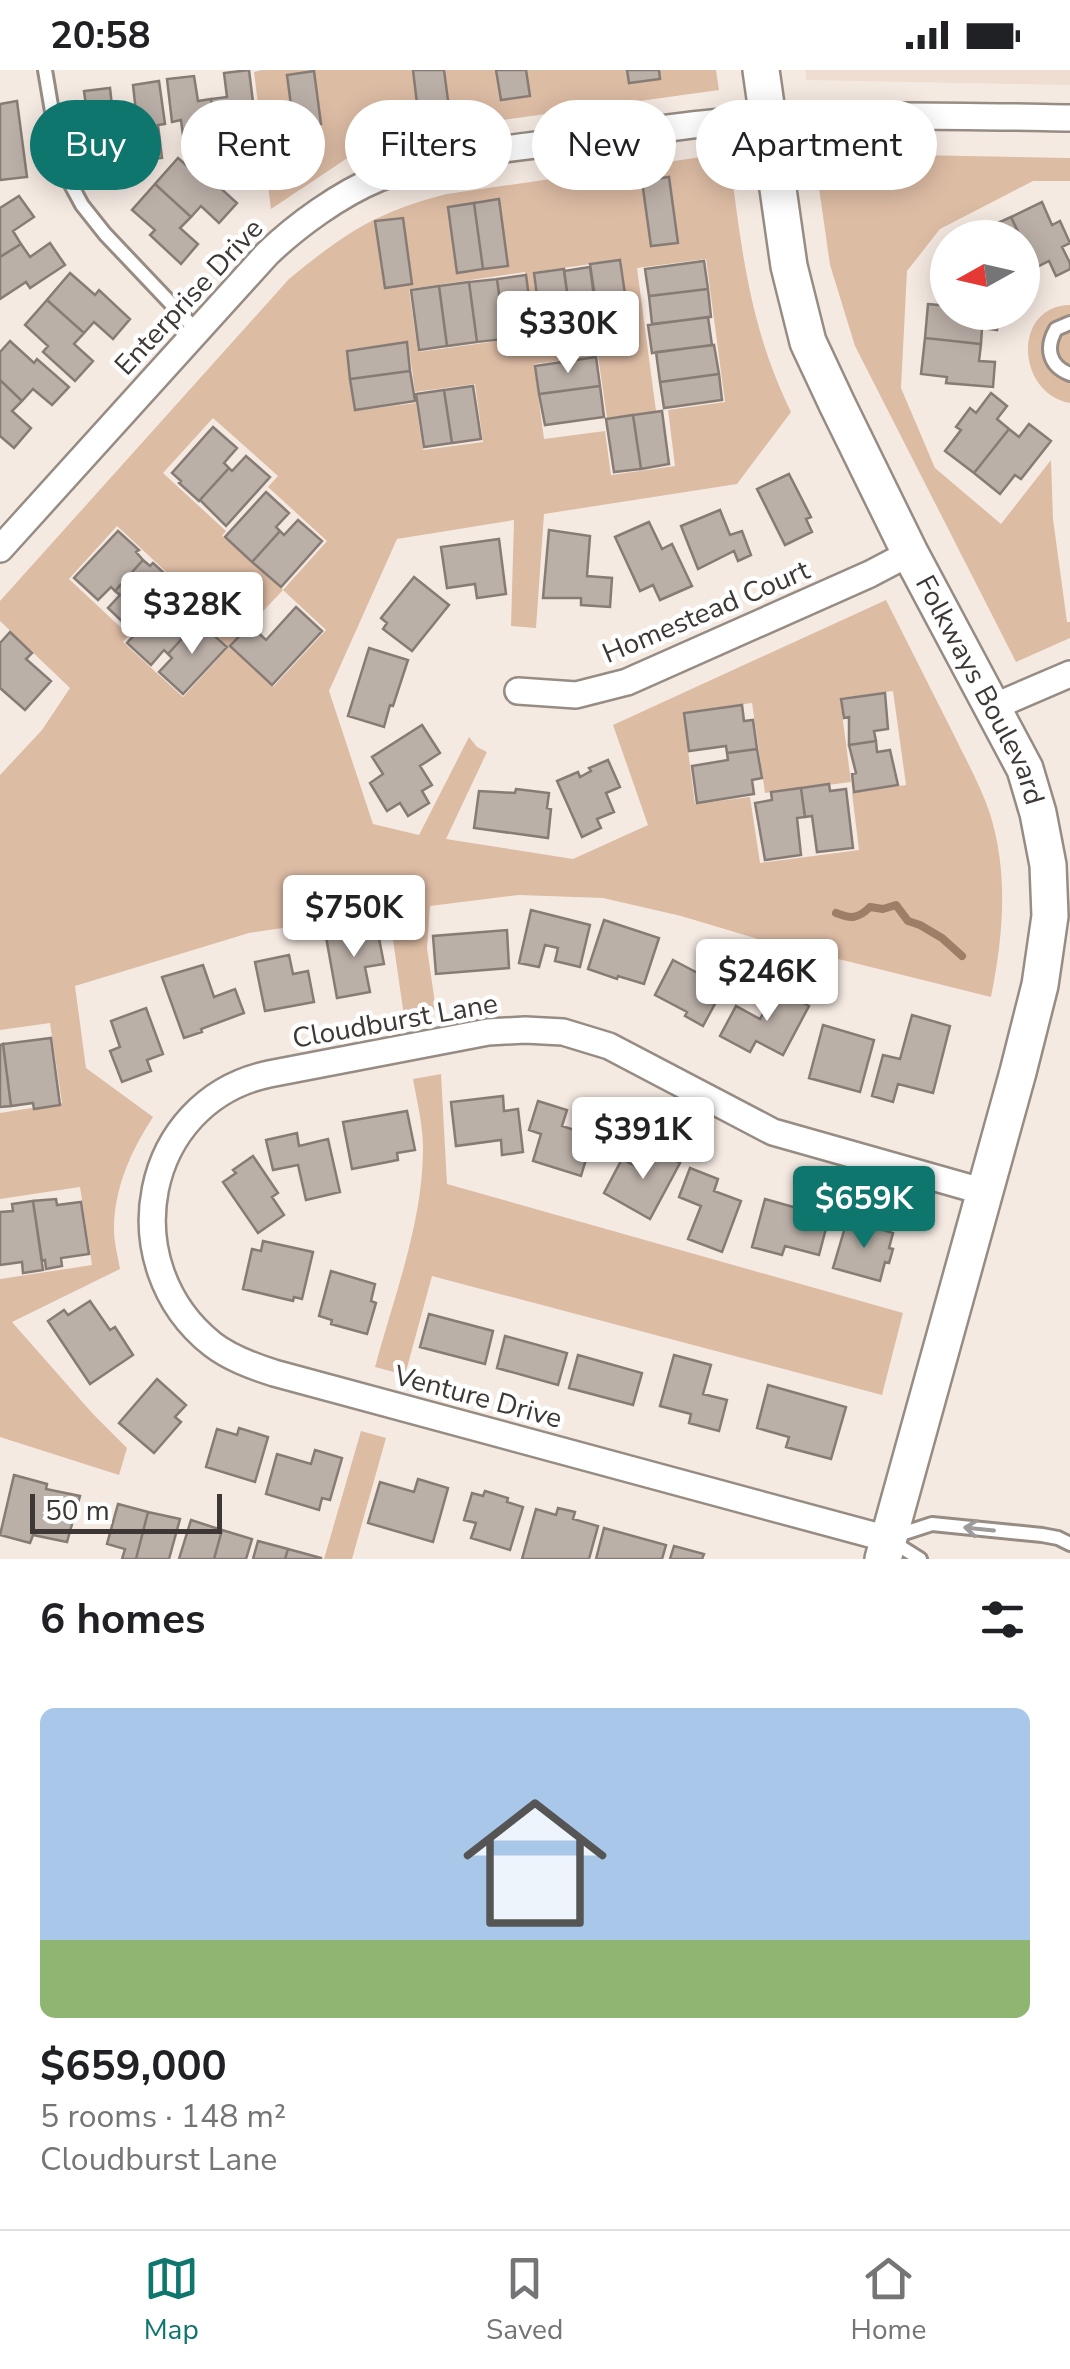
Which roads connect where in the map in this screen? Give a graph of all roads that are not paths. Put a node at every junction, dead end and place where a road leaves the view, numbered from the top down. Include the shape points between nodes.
1 (45, 70) edge
2 (761, 70) edge
3 (765, 100) edge
4 (937, 115) edge
5 (1070, 118) edge
6 (696, 124) edge
7 (778, 190) edge
8 (1070, 323) edge
9 (198, 331) junction
10 (1070, 374) edge
11 (0, 549) edge
12 (910, 552) junction
13 (1070, 674) edge
14 (518, 692) dead end
15 (992, 707) junction
16 (984, 1192) junction
17 (153, 1202) joint
18 (1070, 1544) edge
19 (886, 1549) edge
20 (920, 1559) edge

1 - 9 lane via 58,147 82,205
2 - 3 street, Folkways Boulevard
4 - 5 street, Enterprise Drive
6 - 9 street, Enterprise Drive via 431,163 378,178 282,240
7 - 12 street, Folkways Boulevard via 808,342
8 - 10 lane via 1056,329 1050,346 1053,362
9 - 11 street, Enterprise Drive
12 - 14 street, Homestead Court via 628,682 576,696
12 - 15 street, Folkways Boulevard
13 - 15 street
15 - 16 street, Folkways Boulevard via 1025,769 1038,812 1050,916 1042,974
16 - 17 street, Cloudburst Lane via 792,1138 609,1046 563,1032 525,1030 236,1083 180,1132
16 - 19 street, Folkways Boulevard
17 - 19 street, Venture Drive via 156,1256 176,1304 213,1345 251,1366
18 -> 19 lane via 932,1524
19 - 20 lane, Venture Drive

